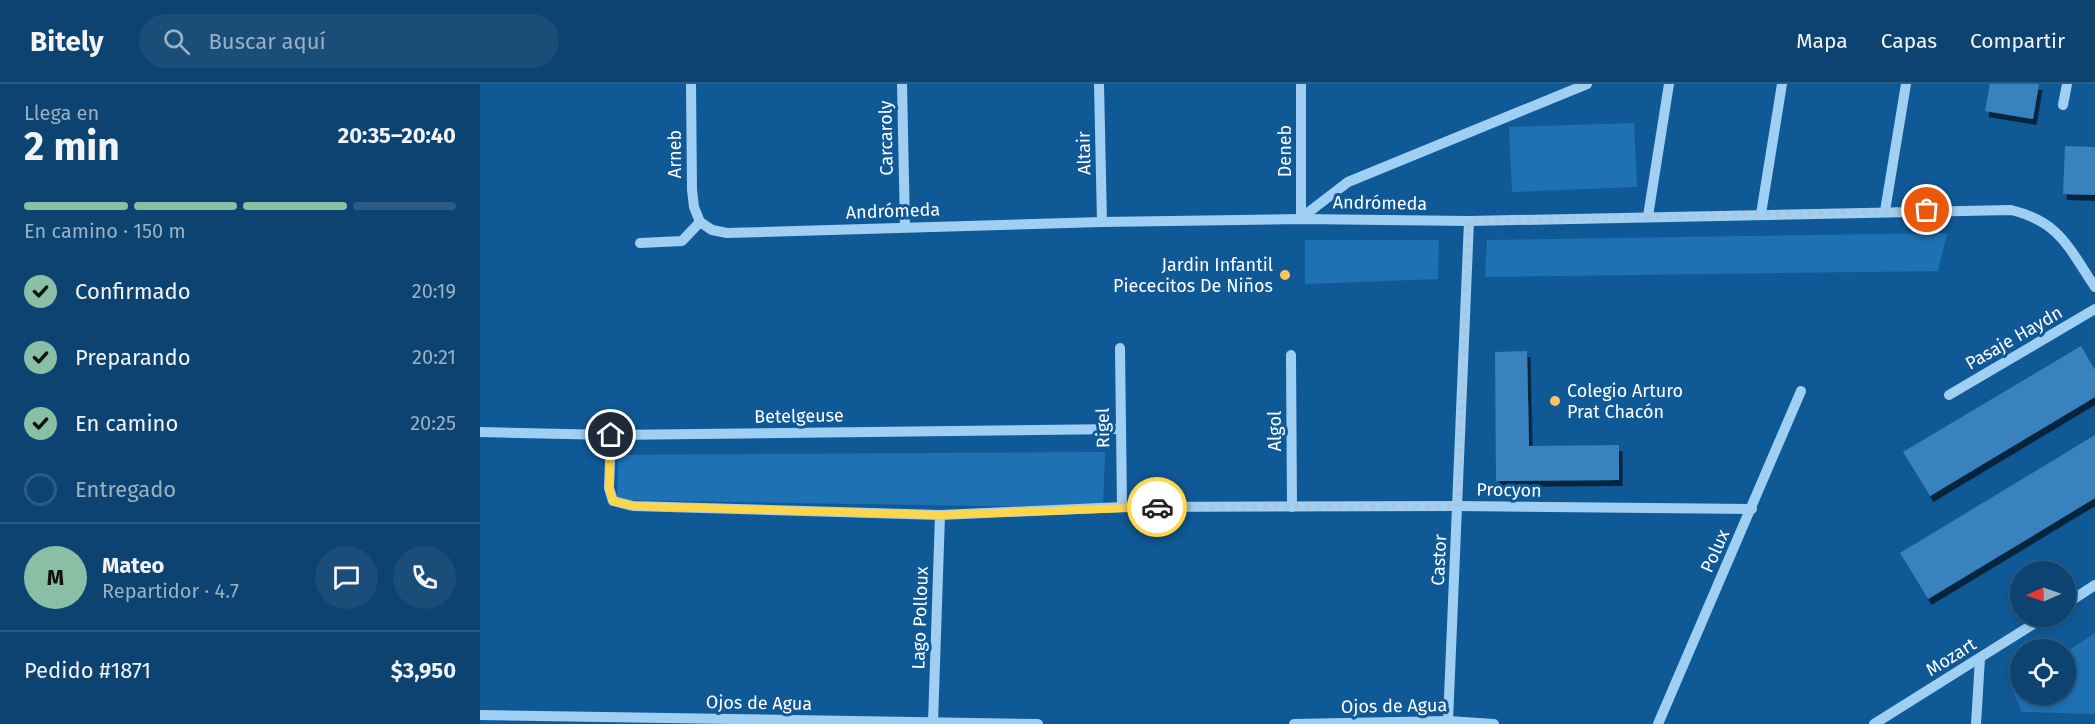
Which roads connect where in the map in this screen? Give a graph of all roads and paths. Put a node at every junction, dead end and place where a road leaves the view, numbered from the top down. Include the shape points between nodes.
1 (691, 84) edge
2 (902, 84) edge
3 (1099, 84) edge
4 (1302, 84) edge
5 (1587, 84) edge
6 (1670, 84) edge
7 (1782, 84) edge
8 (1906, 84) edge
9 (2067, 84) edge
10 (2063, 105) dead end
11 (1885, 211) junction
12 (1761, 214) junction
13 (1648, 216) junction
14 (1301, 219) junction
15 (1468, 221) junction
16 (700, 222) junction
17 (1102, 222) junction
18 (905, 227) junction
19 (640, 243) dead end
20 (2095, 285) edge
21 (2095, 309) edge
22 (1120, 348) dead end
23 (1291, 355) dead end
24 (1801, 391) dead end
25 (1949, 395) dead end
26 (1119, 429) junction
27 (480, 432) edge
28 (611, 435) junction
29 (1458, 506) junction
30 (1122, 507) junction
31 (1292, 507) junction
32 (1752, 509) junction
33 (940, 515) junction
34 (2095, 585) edge
35 (2076, 597) edge
36 (2029, 627) edge
37 (1980, 658) junction
38 (480, 715) edge
39 (1448, 721) junction
40 (933, 723) edge
41 (1038, 724) edge
42 (1294, 724) edge
43 (1494, 724) edge
44 (1658, 724) edge
45 (1874, 724) edge
46 (1976, 724) edge

1 - 16 street, Arneb via 692,190
2 - 18 street, Carcaroly
3 - 17 street, Altair
4 - 14 street, Deneb
5 - 14 street via 1348,182
6 - 13 street
7 - 12 street
8 - 11 street
9 - 10 street
11 - 12 street, Andrómeda
11 - 20 street, Andrómeda via 2011,210 2034,216 2054,228
12 - 13 street, Andrómeda
13 - 15 street, Andrómeda
14 - 15 street, Andrómeda
14 - 17 street, Andrómeda
15 - 29 street, Castor
16 - 18 street, Andrómeda via 727,233
16 - 19 street via 682,241
17 - 18 street, Andrómeda
21 - 25 street, Pasaje Haydn
22 - 26 street, Rigel
23 - 31 street, Algol
24 - 32 street, Polux
26 - 28 street, Betelgeuse
26 - 30 street, Rigel
27 - 28 street, Betelgeuse
28 - 33 street, Procyon via 609,488 613,501 633,506
29 - 31 street, Procyon
29 - 32 street, Procyon
29 - 39 street, Castor
30 - 31 street, Procyon
30 - 33 street, Procyon
32 - 44 street, Polux
33 - 40 street, Lago Polloux
34 - 35 street
36 - 37 street, Mozart
37 - 45 street, Mozart
37 - 46 street
38 - 40 street, Ojos de Agua
39 - 42 street, Ojos de Agua
39 - 43 street, Ojos de Agua
40 - 41 street, Ojos de Agua

